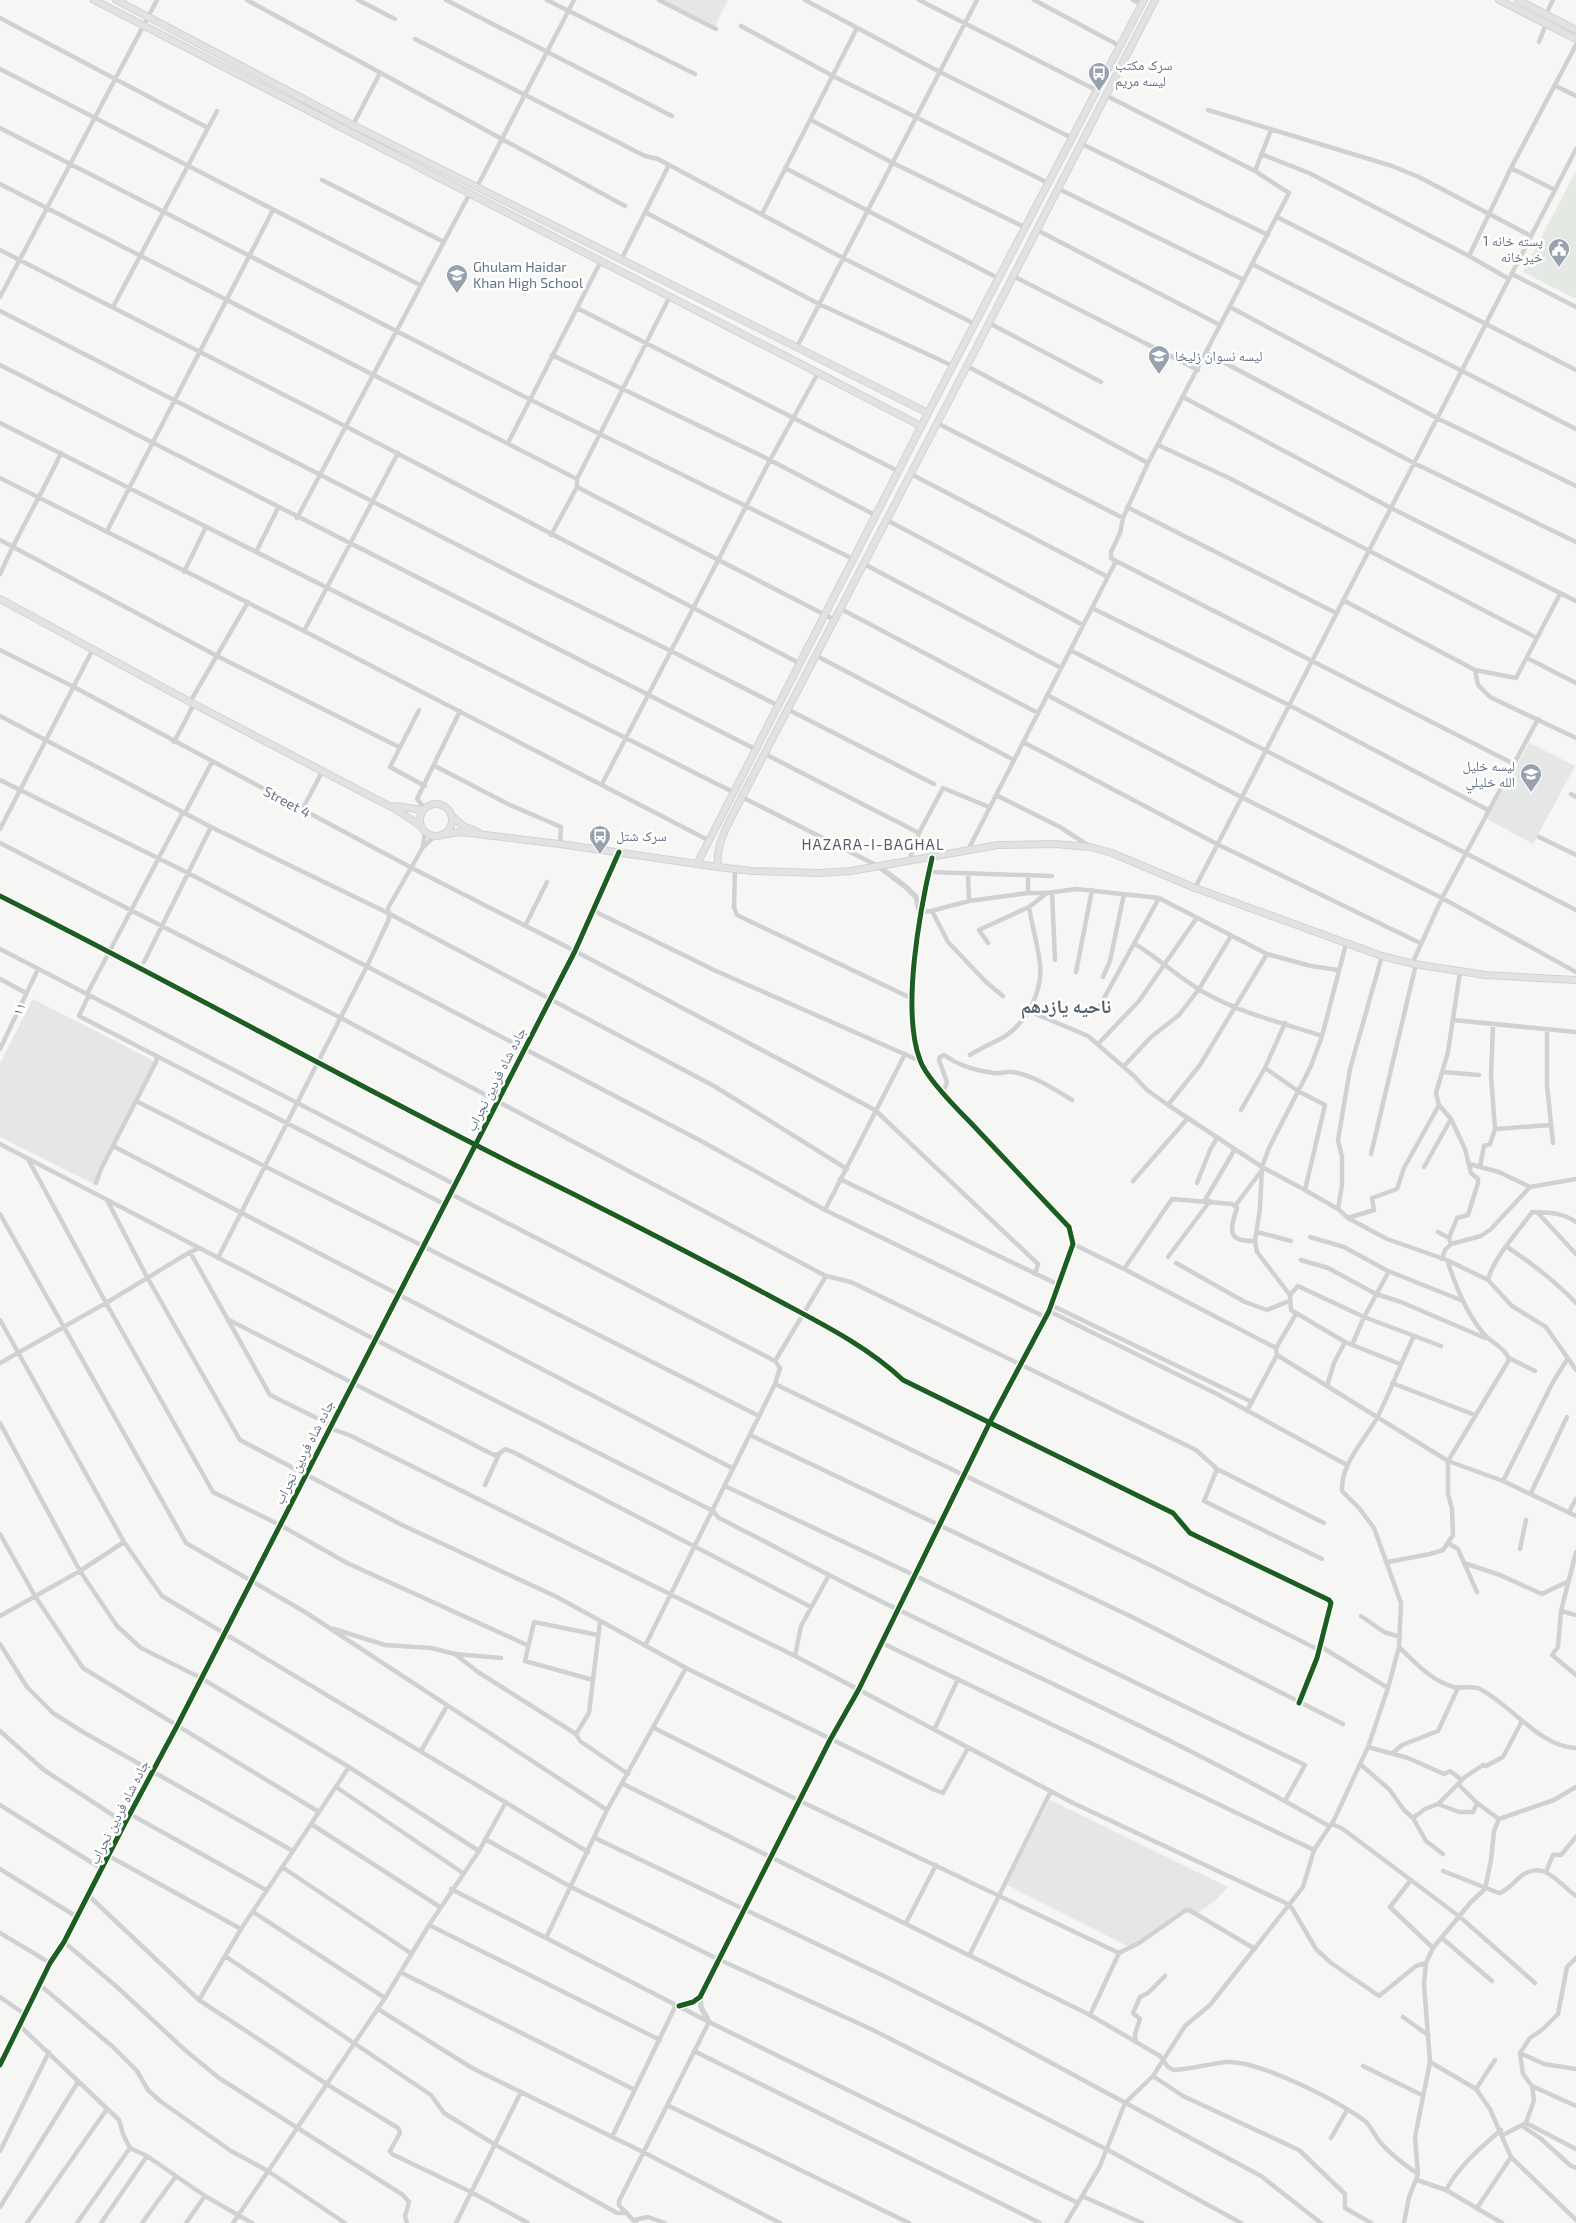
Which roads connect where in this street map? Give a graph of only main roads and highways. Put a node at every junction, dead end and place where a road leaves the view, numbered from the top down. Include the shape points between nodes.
1 (94, 0) edge
2 (116, 0) edge
3 (1155, 0) edge
4 (1499, 0) edge
5 (1518, 0) edge
6 (1143, 2) edge
7 (1536, 9) junction
8 (1532, 17) junction
9 (1559, 21) junction
10 (1555, 29) junction
11 (1576, 30) edge
12 (1576, 39) edge
13 (1105, 74) junction
14 (1115, 80) junction
15 (1089, 104) junction
16 (1100, 109) junction
17 (526, 212) junction
18 (522, 220) junction
19 (928, 413) junction
20 (921, 426) junction
21 (0, 599) edge
22 (381, 802) junction
23 (424, 809) junction
24 (452, 816) junction
25 (423, 829) junction
26 (438, 836) junction
27 (496, 836) junction
28 (697, 864) junction
29 (718, 867) junction
30 (1576, 980) edge

1 - 18 main road
2 - 17 main road
3 - 14 main road
4 - 8 main road
5 - 7 main road
6 - 13 main road
7 - 8 main road
7 - 9 main road
8 - 10 main road
9 - 10 main road
9 - 11 main road
10 - 12 main road
13 - 14 main road
13 - 15 main road
14 - 16 main road
15 - 16 main road
15 - 19 main road
16 - 29 main road via 742,798 719,845
17 - 18 main road
17 - 19 main road
18 - 20 main road
19 - 20 main road
20 - 28 main road
21 - 22 main road
22 - 23 main road via 411,810
22 - 25 main road
23 - 24 main road via 439,804
23 - 25 main road via 421,815
24 - 26 main road via 450,828
24 - 27 main road via 463,826
25 - 26 main road
26 - 27 main road via 461,832
27 - 28 main road
28 - 29 main road
29 - 30 main road via 819,873 1024,844 1090,847 1382,956 1460,972

